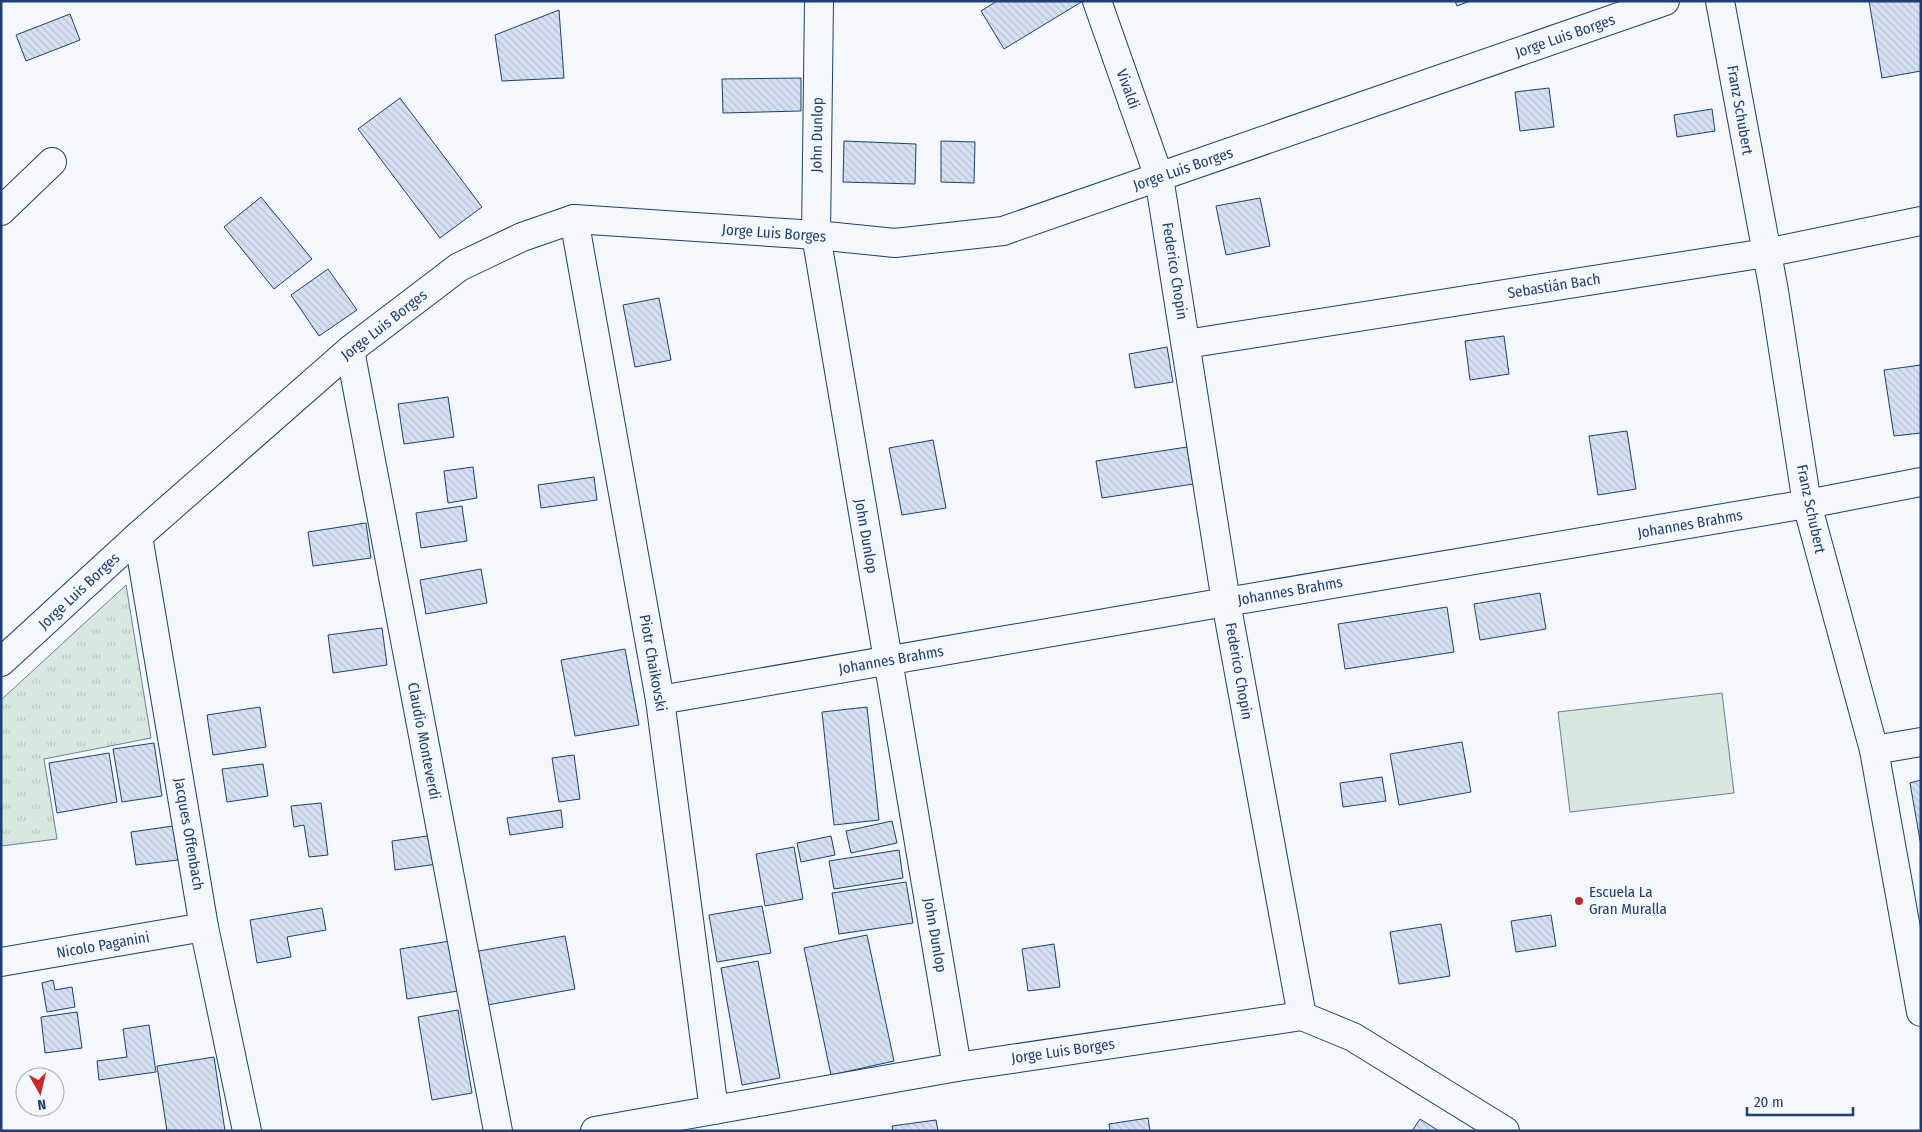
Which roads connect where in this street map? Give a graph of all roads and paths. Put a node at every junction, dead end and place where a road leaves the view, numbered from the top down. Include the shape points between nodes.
1 (819, 1) edge
2 (1097, 1) edge
3 (1665, 1) edge
4 (1720, 1) edge
5 (52, 162) dead end
6 (1159, 177) junction
7 (1, 211) edge
8 (574, 219) junction
9 (1921, 221) edge
10 (816, 235) junction
11 (1766, 254) junction
12 (1186, 344) junction
13 (350, 350) junction
14 (1921, 482) edge
15 (1807, 504) junction
16 (138, 536) junction
17 (1226, 602) junction
18 (887, 661) junction
19 (1, 662) edge
20 (660, 700) junction
21 (1921, 742) edge
22 (1874, 750) junction
23 (204, 927) junction
24 (1, 962) edge
25 (1921, 1012) edge
26 (1302, 1016) junction
27 (957, 1067) junction
28 (714, 1110) junction
29 (247, 1131) edge
30 (498, 1131) edge
31 (595, 1131) edge
32 (1505, 1131) edge

1 - 10 street, John Dunlop
2 - 6 street, Vivaldi
3 - 6 street, Jorge Luis Borges
4 - 11 street, Franz Schubert
5 - 7 street
6 - 10 street, Jorge Luis Borges via 1003,231 895,243
6 - 12 street, Federico Chopin
8 - 10 street, Jorge Luis Borges
8 - 13 street, Jorge Luis Borges via 459,267
8 - 20 street, Piotr Chaikovski
9 - 11 street, Sebastián Bach
10 - 18 street, John Dunlop
11 - 12 street, Sebastián Bach
11 - 15 street, Franz Schubert
12 - 17 street, Federico Chopin
13 - 16 street, Jorge Luis Borges
13 - 30 street, Claudio Monteverdi
14 - 15 street, Johannes Brahms
15 - 17 street, Johannes Brahms
15 - 22 street, Franz Schubert
16 - 19 street, Jorge Luis Borges
16 - 23 street, Jacques Offenbach
17 - 18 street, Johannes Brahms
17 - 26 street, Federico Chopin
18 - 20 street, Johannes Brahms
18 - 27 street, John Dunlop
20 - 28 street, Piotr Chaikovski
21 - 22 street
22 - 25 street, Franz Schubert
23 - 24 street, Nicolo Paganini
23 - 29 street, Jacques Offenbach
26 - 27 street, Jorge Luis Borges
26 - 32 street via 1353,1037
27 - 28 street, Jorge Luis Borges
28 - 31 street, Jorge Luis Borges

